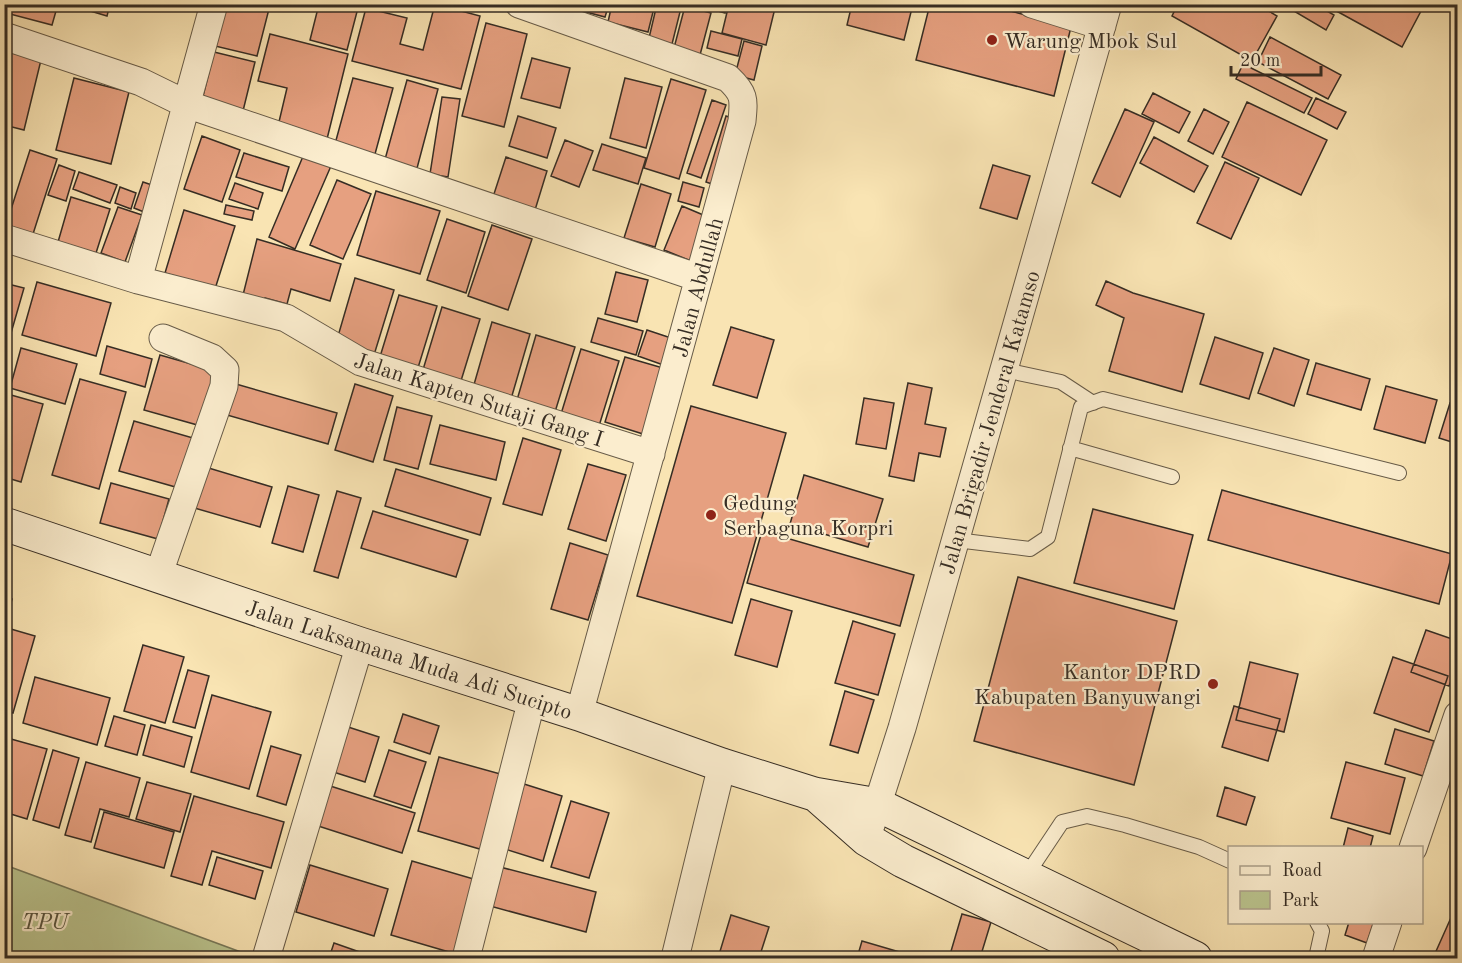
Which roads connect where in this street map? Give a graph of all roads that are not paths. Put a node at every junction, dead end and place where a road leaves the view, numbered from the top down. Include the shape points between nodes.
1 (214, 4) edge
2 (519, 4) edge
3 (1032, 4) edge
4 (1105, 15) edge
5 (4, 36) edge
6 (186, 104) junction
7 (4, 238) edge
8 (699, 278) junction
9 (138, 280) junction
10 (163, 338) dead end
11 (1004, 370) junction
12 (1093, 403) junction
13 (1070, 448) junction
14 (651, 454) junction
15 (1399, 473) dead end
16 (1172, 477) dead end
17 (4, 524) edge
18 (956, 540) junction
19 (158, 576) junction
20 (360, 644) junction
21 (532, 699) junction
22 (579, 714) junction
23 (1458, 715) edge
24 (722, 765) junction
25 (814, 794) junction
26 (878, 805) junction
27 (866, 839) junction
28 (1414, 846) edge
29 (1228, 860) edge
30 (1026, 876) junction
31 (1318, 924) edge
32 (1387, 924) edge
33 (266, 958) edge
34 (466, 958) edge
35 (675, 958) edge
36 (1103, 958) edge
37 (1195, 958) edge
38 (1316, 958) edge
39 (1376, 958) edge

1 - 6 street
2 - 8 street, Jalan Abdullah via 728,78 741,90 742,121
3 - 4 street
4 - 11 street, Jalan Brigadir Jenderal Katamso
5 - 6 street via 141,82
6 - 8 street
6 - 9 street
7 - 9 street, Jalan Kapten Sutaji Gang I
8 - 14 street, Jalan Abdullah
9 - 14 street, Jalan Kapten Sutaji Gang I via 286,318 361,362
10 - 19 street via 212,358 225,370 224,386
11 - 12 lane via 1061,382
11 - 18 street, Jalan Brigadir Jenderal Katamso
12 - 13 lane via 1081,407
12 - 15 lane via 1103,399
13 - 16 lane
13 - 18 lane via 1048,537 1030,549
14 - 22 street, Jalan Abdullah
17 - 19 main road, Jalan Laksamana Muda Adi Sucipto
18 - 26 street, Jalan Brigadir Jenderal Katamso
19 - 20 main road, Jalan Laksamana Muda Adi Sucipto
20 - 21 main road, Jalan Laksamana Muda Adi Sucipto
20 - 33 street
21 - 22 main road, Jalan Laksamana Muda Adi Sucipto
21 - 34 street
22 - 24 main road, Jalan Laksamana Muda Adi Sucipto
23 - 28 street
24 - 25 main road, Jalan Laksamana Muda Adi Sucipto
24 - 35 street
25 - 26 main road, Jalan Laksamana Muda Adi Sucipto
25 - 27 main road, Jalan Laksamana Muda Adi Sucipto
26 - 27 street, Jalan Brigadir Jenderal Katamso
26 - 30 main road, Jalan Laksamana Muda Adi Sucipto
27 - 36 main road, Jalan Laksamana Muda Adi Sucipto via 903,861
29 - 30 lane via 1199,847 1087,816 1062,822
30 - 37 main road, Jalan Laksamana Muda Adi Sucipto
31 - 38 lane via 1322,931
32 - 39 street

